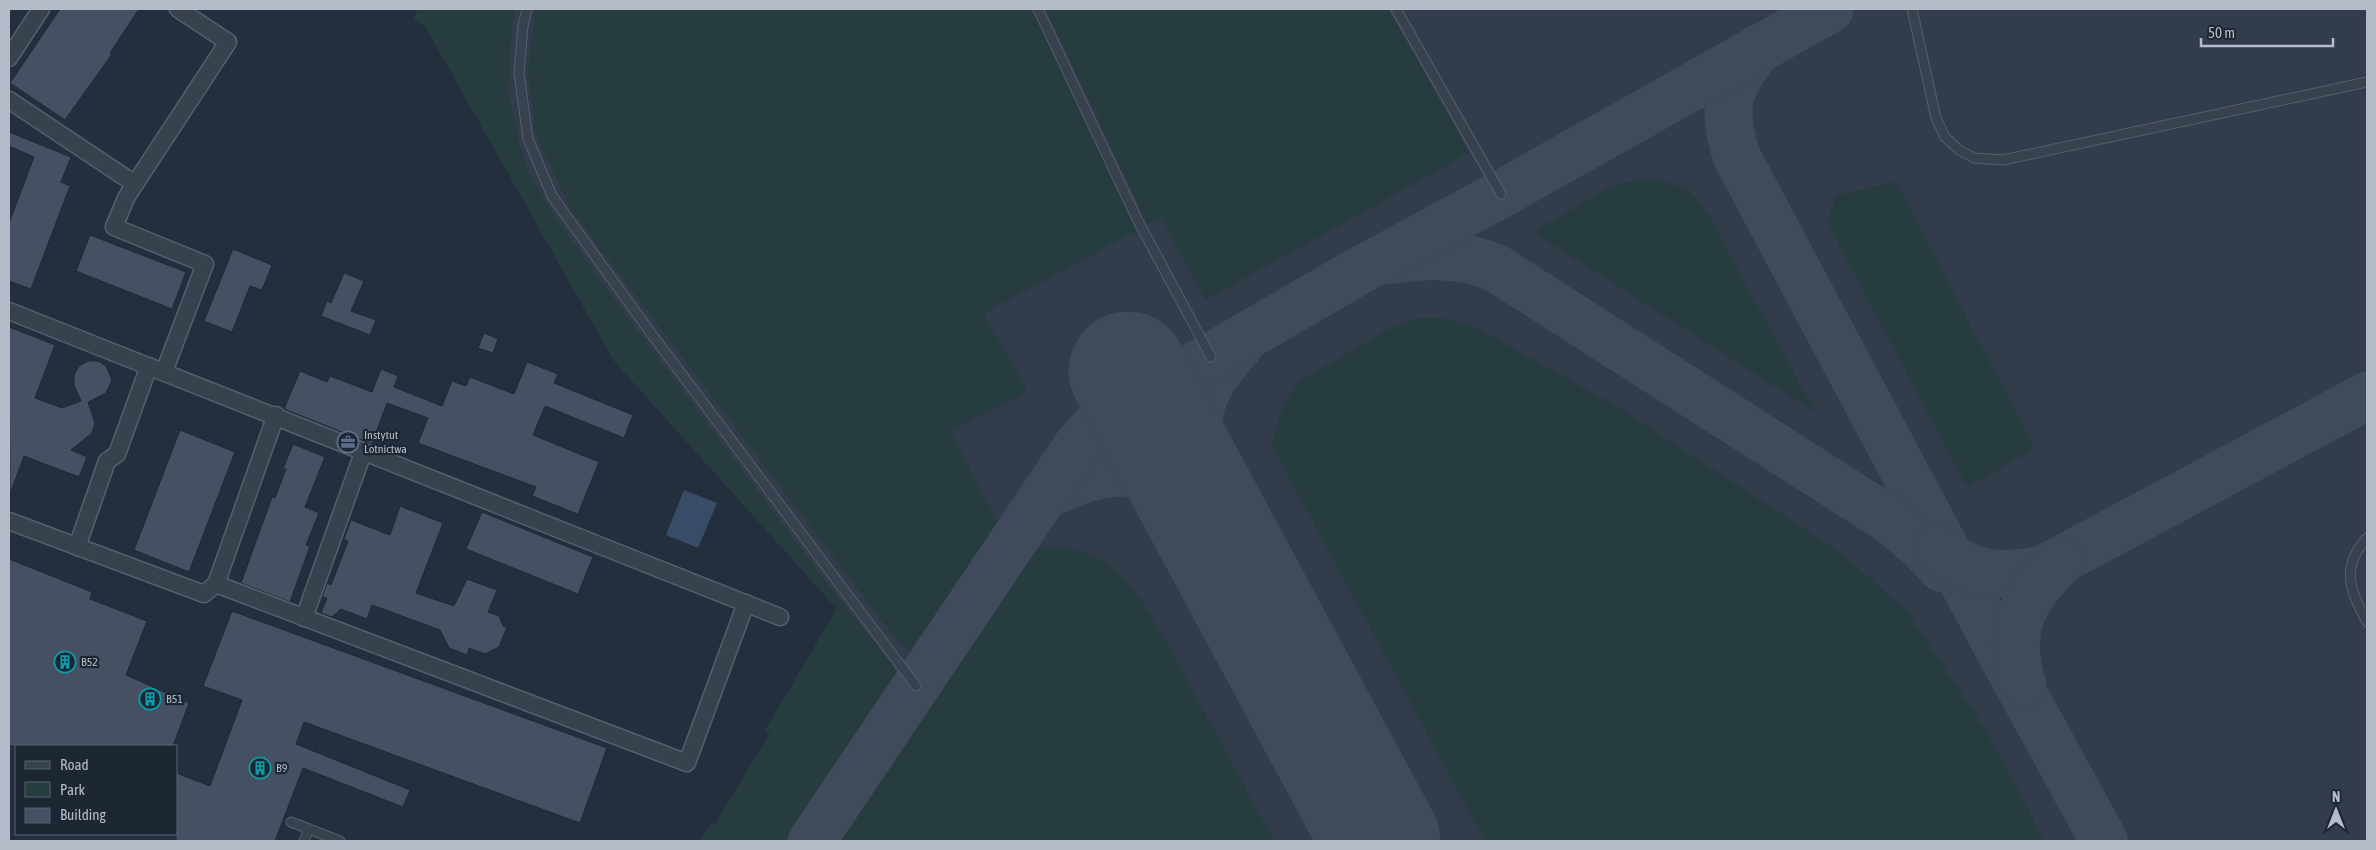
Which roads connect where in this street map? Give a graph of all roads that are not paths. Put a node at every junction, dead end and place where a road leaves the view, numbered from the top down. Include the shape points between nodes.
1 (41, 9) edge
2 (178, 9) edge
3 (527, 9) edge
4 (1038, 9) edge
5 (1396, 9) edge
6 (1912, 9) edge
7 (9, 58) edge
8 (2367, 82) edge
9 (9, 100) edge
10 (135, 184) junction
11 (1502, 194) dead end
12 (9, 311) edge
13 (1211, 357) dead end
14 (157, 369) junction
15 (276, 415) junction
16 (363, 453) junction
17 (9, 521) edge
18 (2367, 538) edge
19 (77, 547) junction
20 (216, 584) junction
21 (746, 603) junction
22 (780, 617) dead end
23 (304, 618) junction
24 (2367, 622) edge
25 (916, 686) dead end
26 (290, 822) dead end
27 (309, 829) junction
28 (304, 841) edge
29 (340, 841) edge

1 - 7 street
2 - 10 street via 228,42
3 - 25 lane via 519,73 528,139 552,196
4 - 13 lane via 1138,221
5 - 11 lane
6 - 8 lane via 1936,118 1945,137 1974,158 2003,160
9 - 10 street
10 - 14 street via 114,227 205,264
12 - 14 street
14 - 15 street
14 - 19 street via 118,454 107,461
15 - 16 street
15 - 20 street
16 - 21 street
16 - 23 street
17 - 19 street
18 - 24 lane via 2353,558 2350,584
19 - 20 street via 204,594
20 - 23 street
21 - 22 street
21 - 23 street via 687,763
26 - 27 lane
27 - 28 lane
27 - 29 lane

